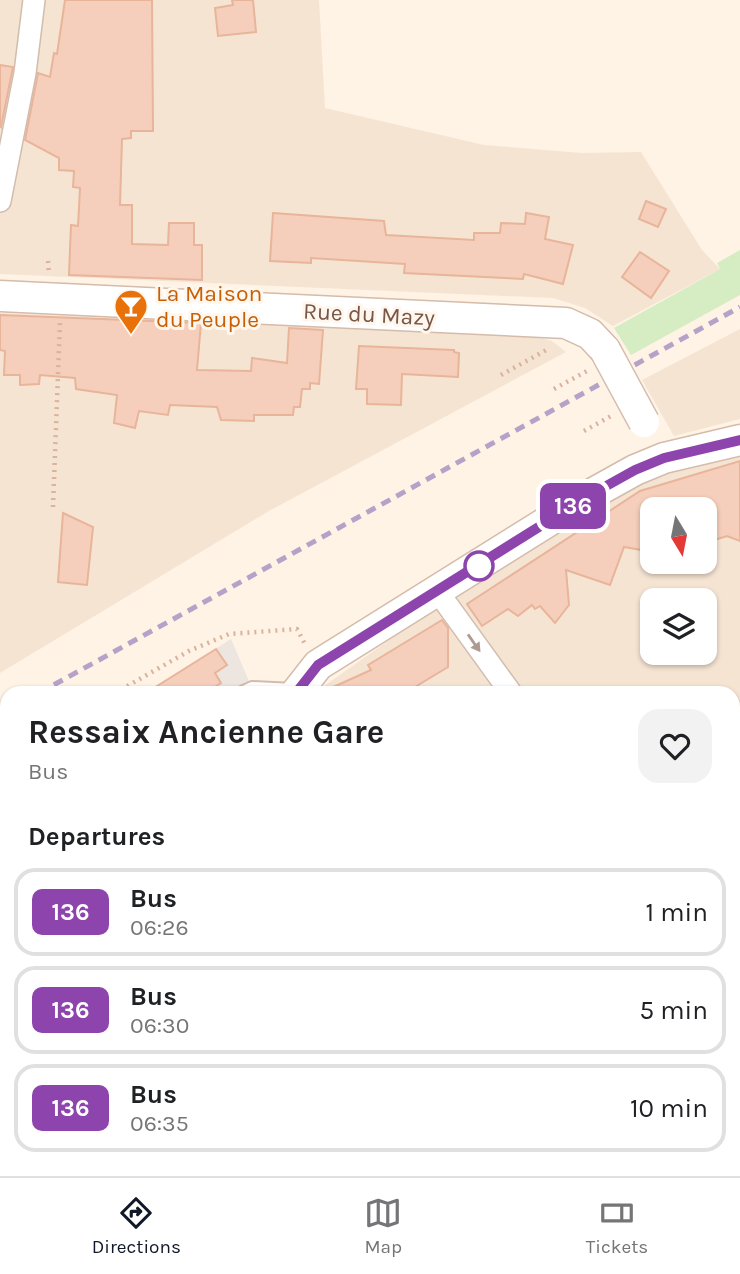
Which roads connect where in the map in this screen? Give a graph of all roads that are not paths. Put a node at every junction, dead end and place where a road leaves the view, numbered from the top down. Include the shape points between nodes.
1 (34, 0) edge
2 (0, 201) edge
3 (0, 296) edge
4 (740, 440) edge
5 (664, 458) junction
6 (438, 592) junction
7 (301, 686) edge
8 (505, 686) edge

1 - 2 street
3 - 5 street, Rue du Mazy, bridge via 566,323 579,327 630,417
4 - 5 street
5 - 6 street via 590,495
6 - 7 street via 318,665
6 -> 8 street

